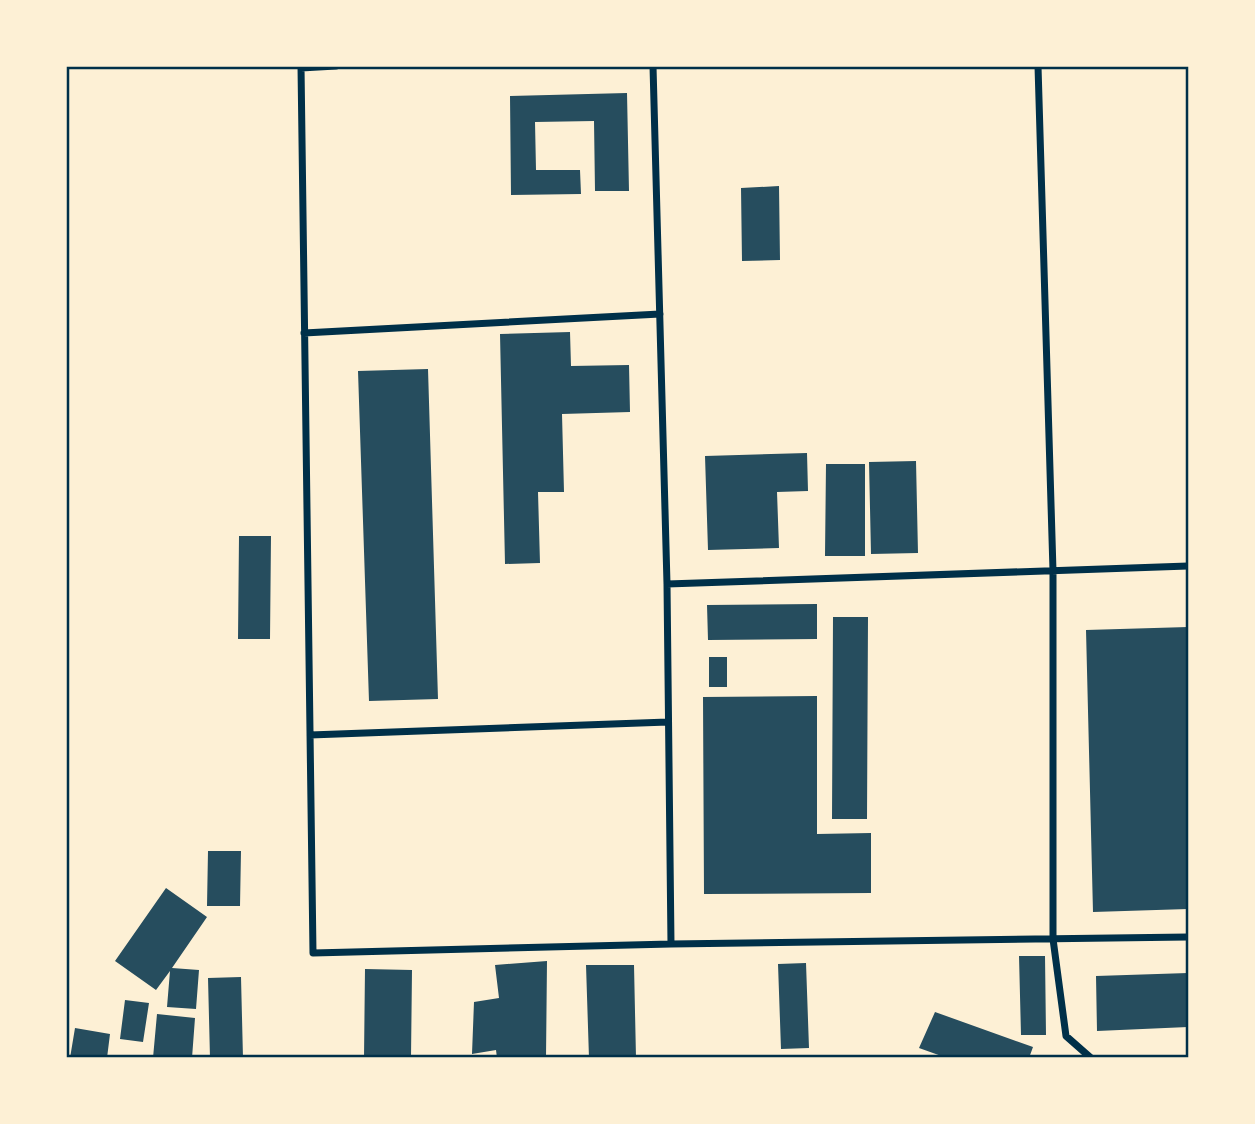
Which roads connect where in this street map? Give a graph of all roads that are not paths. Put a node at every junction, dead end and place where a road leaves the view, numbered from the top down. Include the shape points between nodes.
1 (335, 66) edge
2 (653, 66) edge
3 (1038, 66) edge
4 (301, 67) edge
5 (660, 314) junction
6 (304, 333) junction
7 (1188, 566) edge
8 (1053, 571) junction
9 (667, 584) junction
10 (668, 722) junction
11 (310, 735) junction
12 (1188, 937) edge
13 (1053, 939) junction
14 (671, 944) junction
15 (1091, 1058) edge

1 - 4 street
2 - 5 street
3 - 8 street
4 - 6 street
5 - 6 street
5 - 9 street
6 - 11 street
7 - 8 street
8 - 9 street
8 - 13 street
9 - 10 street
10 - 11 street
10 - 14 street
11 - 14 street via 313,953
12 - 13 street
13 - 14 street
13 - 15 street via 1066,1036

